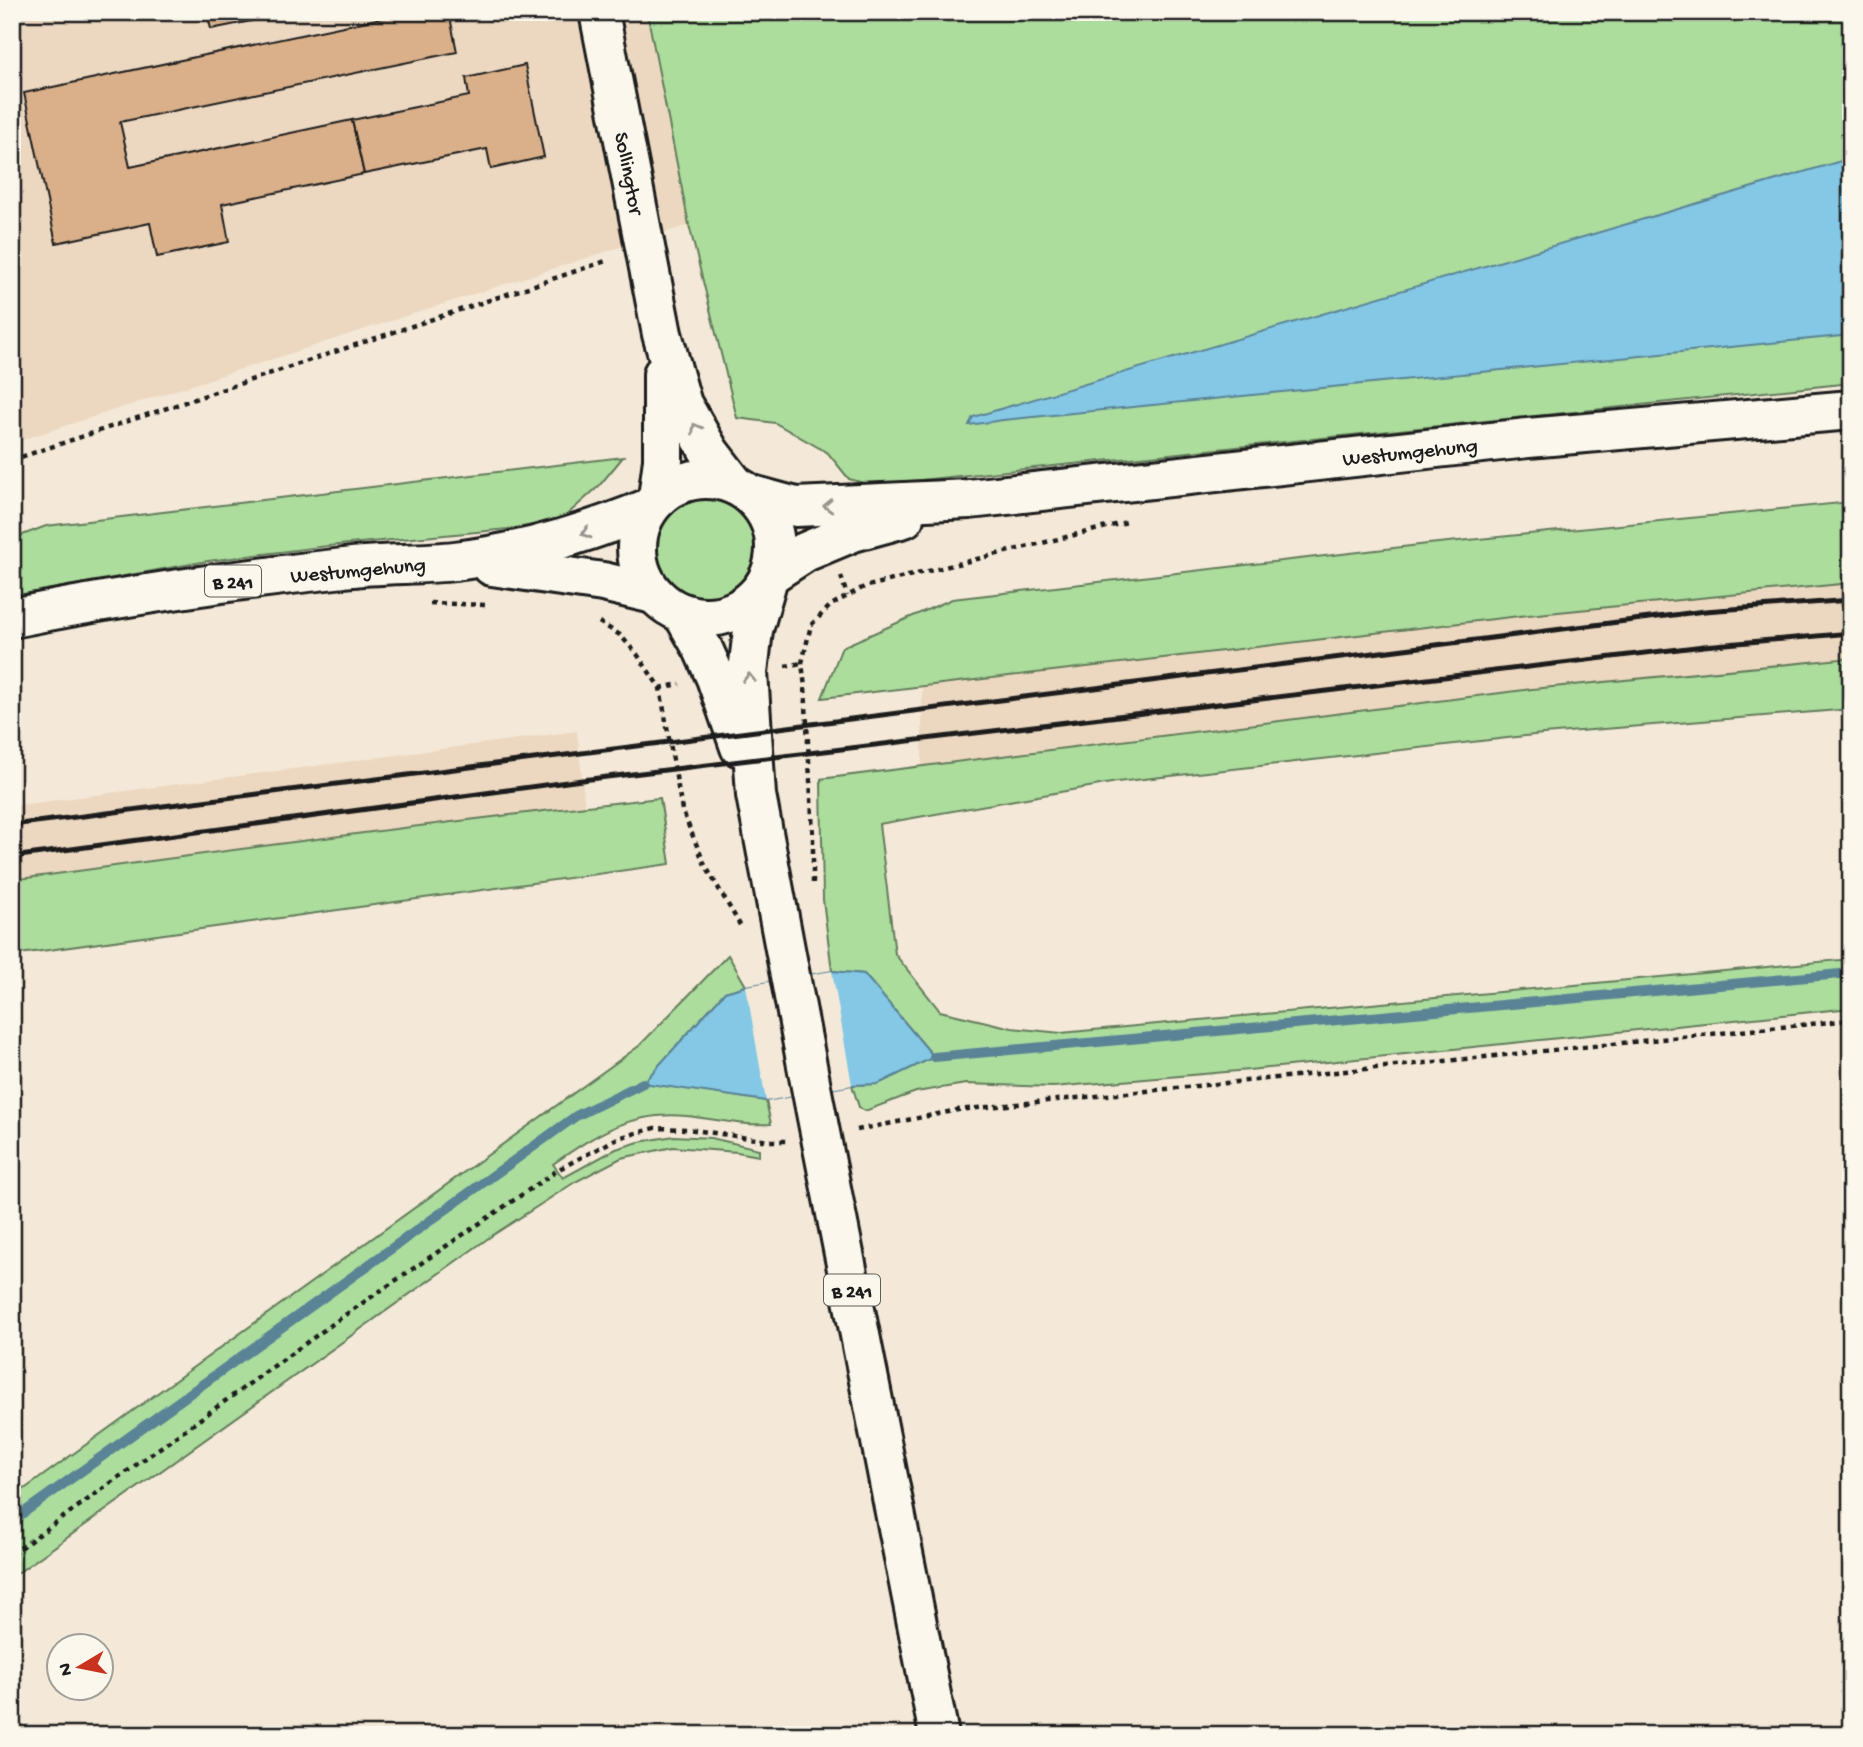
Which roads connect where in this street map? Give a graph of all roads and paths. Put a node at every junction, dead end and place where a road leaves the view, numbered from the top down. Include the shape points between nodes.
1 (599, 12) edge
2 (612, 272) dead end
3 (662, 334) junction
4 (1851, 410) edge
5 (12, 460) edge
6 (743, 489) junction
7 (969, 499) junction
8 (654, 503) junction
9 (1134, 520) dead end
10 (455, 561) junction
11 (769, 579) junction
12 (424, 603) dead end
13 (668, 604) junction
14 (493, 606) dead end
15 (12, 618) edge
16 (589, 619) dead end
17 (756, 794) junction
18 (814, 890) dead end
19 (741, 926) dead end
20 (1851, 1020) edge
21 (821, 1136) junction
22 (12, 1554) edge
23 (939, 1735) edge

1 - 3 main road, Sollingtor / B 241
2 - 5 path via 610,260
6 -> 3 main road, Sollingtor / B 241 via 710,453 682,404
3 - 8 main road, Sollingtor / B 241 via 663,460
4 - 7 main road, Westumgehung via 1528,438
7 -> 6 main road, Westumgehung via 796,507
6 - 8 main road, B 241 via 715,478 694,479 675,486
6 - 11 main road, B 241 via 766,511 774,531 776,553
7 - 11 main road, Westumgehung via 853,532 805,551
8 -> 10 main road, Westumgehung / B 241 via 603,527 540,547
8 - 13 main road, B 241 via 639,529 637,552 642,574
9 - 18 path via 864,587 831,604 811,625 802,663
10 - 13 main road, Westumgehung / B 241 via 603,582
10 - 15 main road, Westumgehung / B 241 via 347,567 224,582
11 - 13 main road, B 241 via 750,603 730,614 706,618
17 -> 11 main road, B 241 via 748,672 753,630
12 - 14 path
13 - 17 main road, B 241 via 703,649
16 - 19 path via 620,635 660,688 682,810 705,865
17 - 21 main road, B 241
20 - 21 path via 958,1110
21 - 22 path via 768,1141 655,1128 618,1138 561,1168 345,1315
21 - 23 main road, B 241

